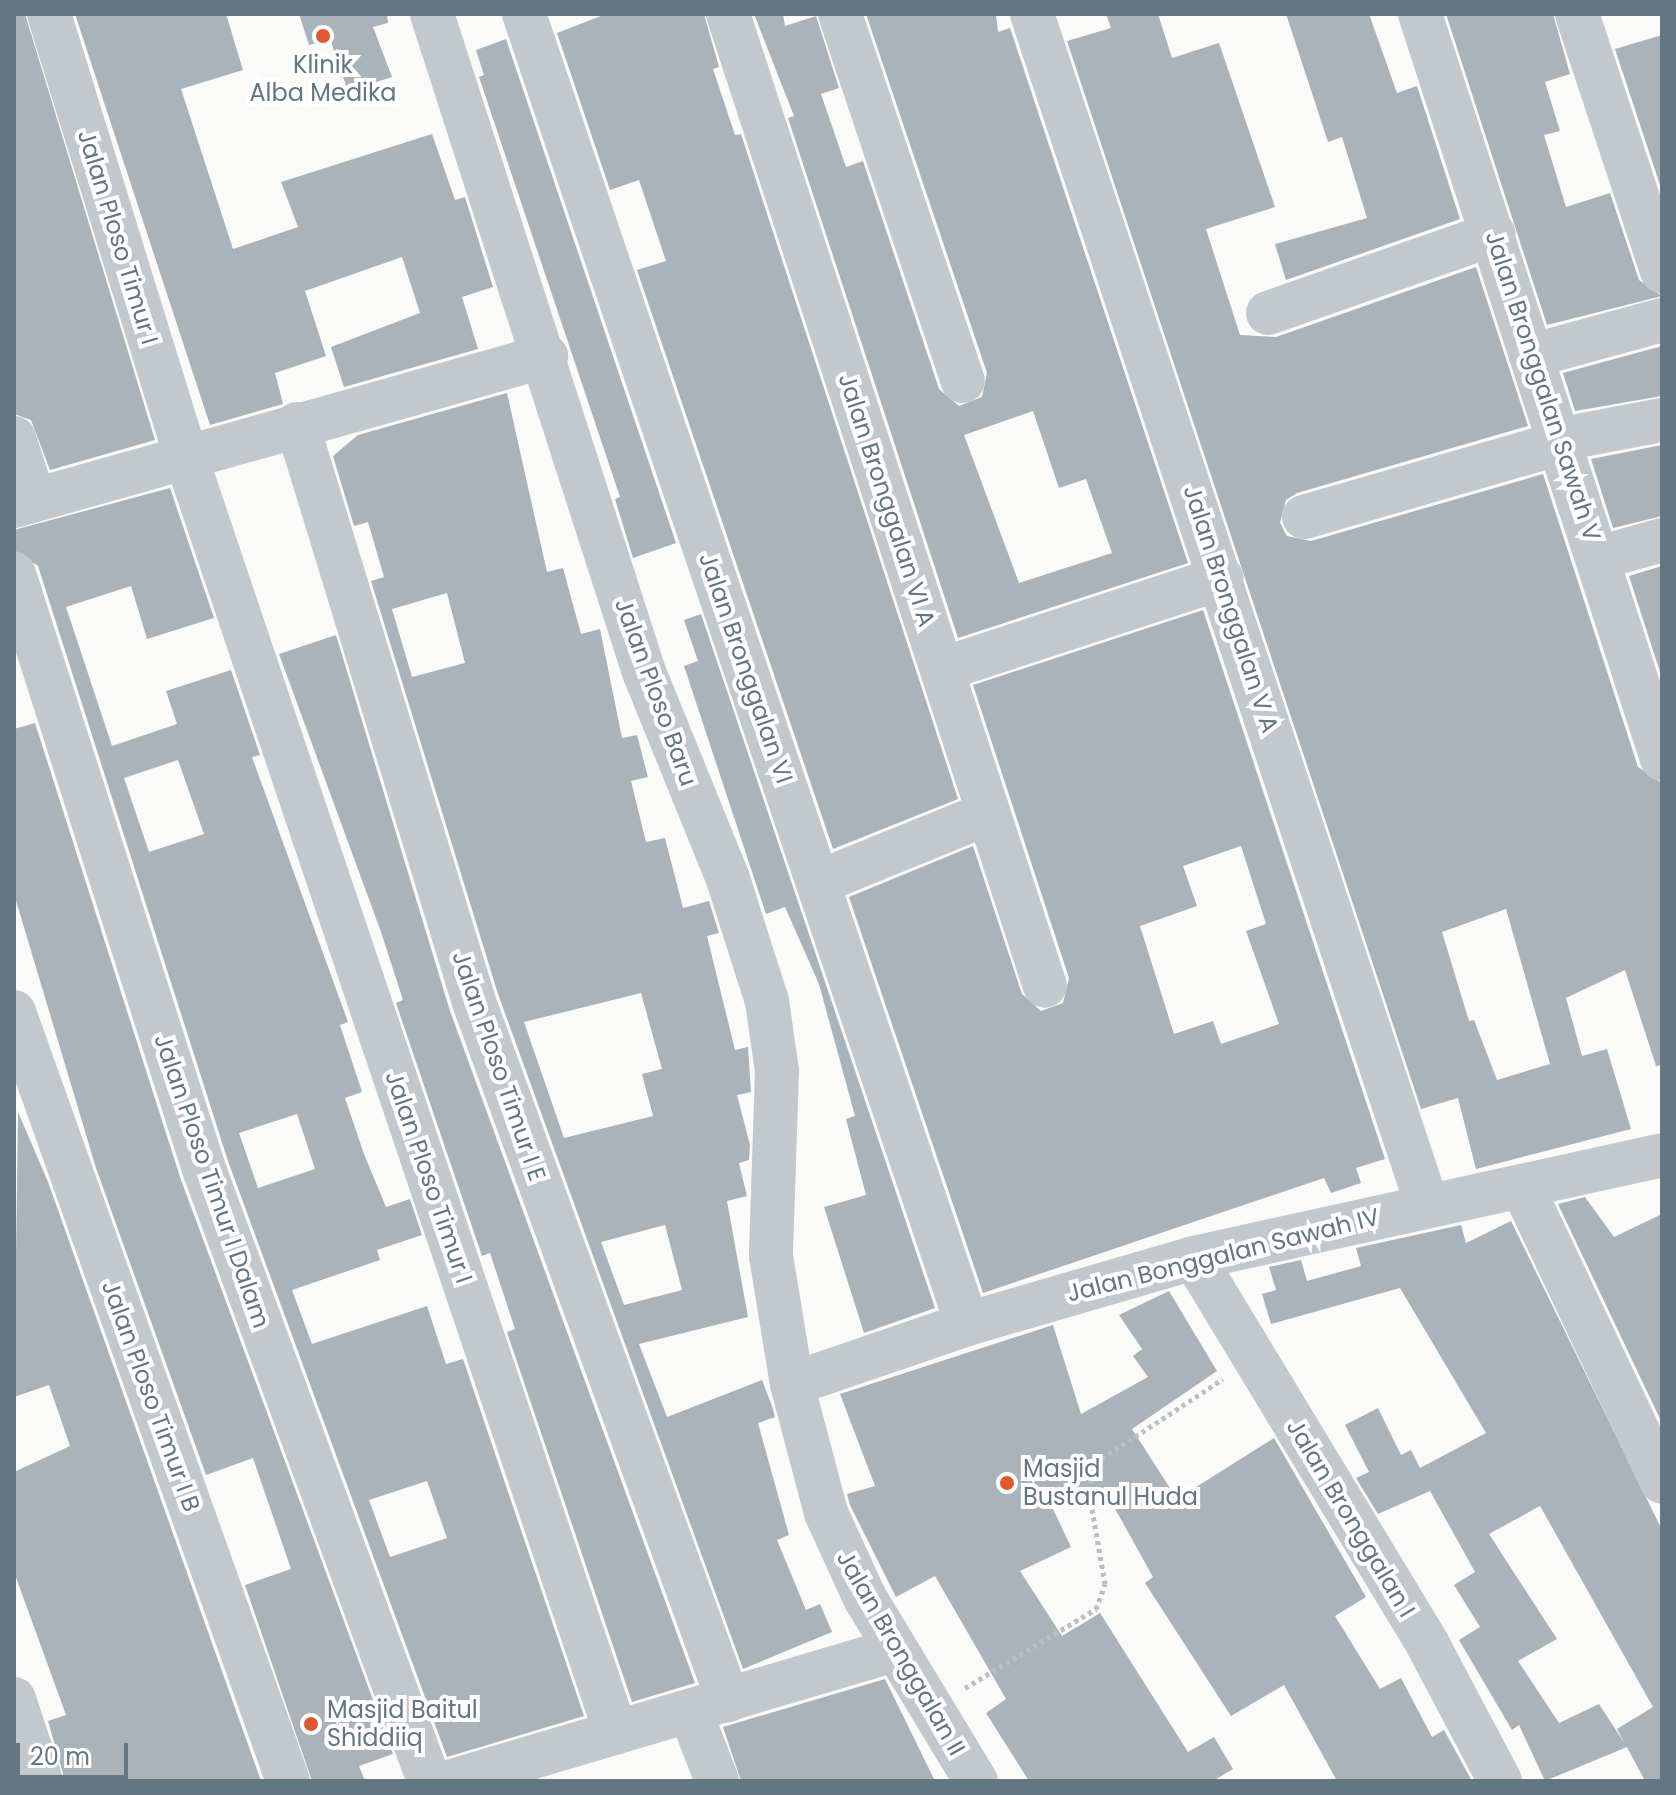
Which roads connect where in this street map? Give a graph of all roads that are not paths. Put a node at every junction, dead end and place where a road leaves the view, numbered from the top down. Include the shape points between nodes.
1 (49, 14) edge
2 (432, 14) edge
3 (524, 14) edge
4 (728, 14) edge
5 (840, 14) edge
6 (1032, 14) edge
7 (1420, 14) edge
8 (1577, 14) edge
9 (1494, 234) junction
10 (1662, 271) edge
11 (1268, 313) dead end
12 (1662, 320) edge
13 (1534, 355) junction
14 (546, 356) junction
15 (963, 381) dead end
16 (1662, 420) edge
17 (297, 424) junction
18 (14, 438) edge
19 (1563, 441) junction
20 (187, 460) junction
21 (24, 503) edge
22 (1304, 517) dead end
23 (1662, 540) edge
24 (1599, 558) junction
25 (14, 574) edge
26 (1221, 578) junction
27 (943, 669) junction
28 (1661, 754) edge
29 (989, 813) junction
30 (819, 882) junction
31 (1045, 986) dead end
32 (14, 1012) edge
33 (1662, 1155) edge
34 (1522, 1186) junction
35 (1427, 1205) junction
36 (1194, 1258) junction
37 (967, 1324) junction
38 (792, 1384) junction
39 (1662, 1482) edge
40 (895, 1650) junction
41 (14, 1699) edge
42 (709, 1705) junction
43 (616, 1733) junction
44 (41, 1781) edge
45 (288, 1781) edge
46 (429, 1781) edge
47 (452, 1781) edge
48 (717, 1781) edge
49 (976, 1781) edge
50 (1500, 1781) edge

1 - 20 street, Jalan Ploso Timur I
2 - 14 street, Jalan Ploso Baru
3 - 30 street, Jalan Bronggalan VI
4 - 27 street, Jalan Bronggalan VI A
5 - 15 street
6 - 26 street, Jalan Bronggalan V A
7 - 9 street, Jalan Bronggalan Sawah V
8 - 10 street
9 - 11 street
9 - 13 street, Jalan Bronggalan Sawah V
12 - 13 street
13 - 19 street, Jalan Bronggalan Sawah V
14 - 17 street
14 - 38 street, Jalan Ploso Baru via 644,672 728,879 767,1001 777,1071 771,1256
16 - 19 street
17 - 20 street
17 - 42 street, Jalan Ploso Timur I E via 474,1002
18 - 21 street
19 - 22 street
19 - 24 street, Jalan Bronggalan Sawah V
20 - 21 street
20 - 43 street, Jalan Ploso Timur I
23 - 24 street
24 - 28 street, Jalan Bronggalan Sawah V
25 - 46 street, Jalan Ploso Timur I Dalam via 204,1169
26 - 27 street
26 - 35 street, Jalan Bronggalan V A
27 - 29 street, Jalan Bronggalan VI A
29 - 30 street
29 - 31 street, Jalan Bronggalan VI A
30 - 37 street, Jalan Bronggalan VI
32 - 45 street, Jalan Ploso Timur I B
33 - 34 street, Jalan Bonggalan Sawah IV
34 - 35 street, Jalan Bonggalan Sawah IV
34 - 39 street
35 - 36 street, Jalan Bonggalan Sawah IV
36 - 37 street, Jalan Bonggalan Sawah IV
36 - 50 street, Jalan Bronggalan I via 1428,1645
37 - 38 street, Jalan Bonggalan Sawah IV
38 - 40 street, Jalan Bronggalan II via 826,1513
40 - 42 street
40 - 49 street, Jalan Bronggalan II
41 - 44 street
42 - 43 street
42 - 48 street, Jalan Ploso Timur I E
43 - 47 street

